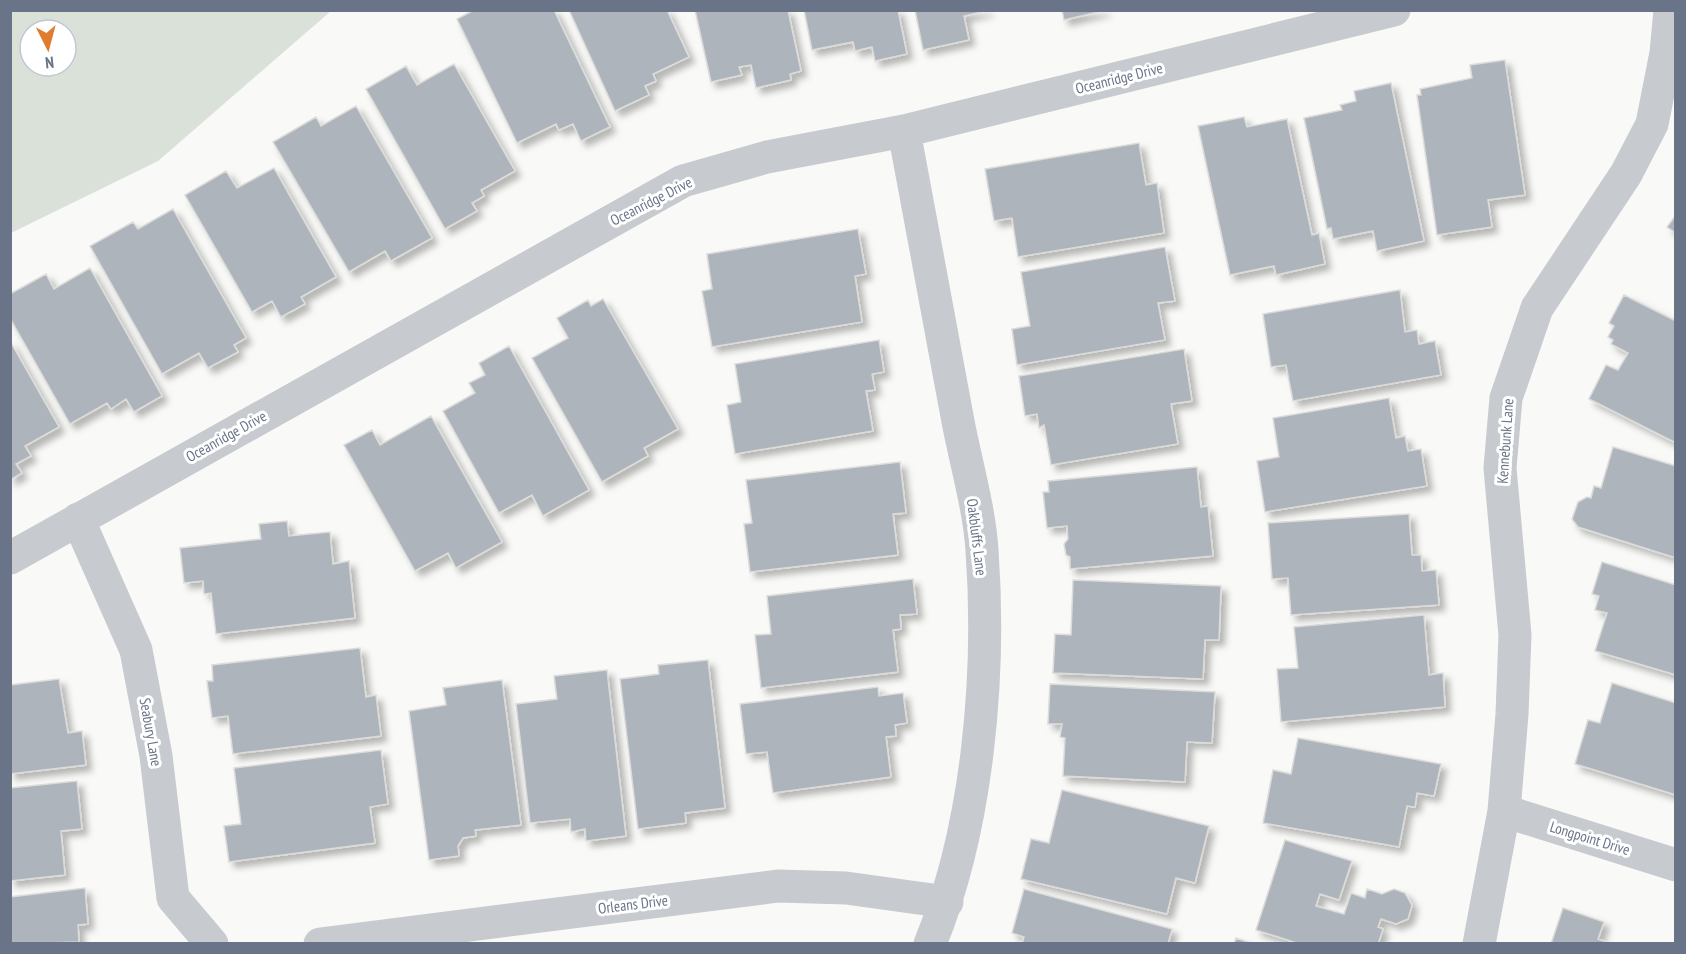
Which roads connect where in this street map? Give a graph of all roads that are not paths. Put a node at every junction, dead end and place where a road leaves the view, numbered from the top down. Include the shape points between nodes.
1 (1394, 10) edge
2 (1670, 10) edge
3 (904, 130) junction
4 (78, 519) junction
5 (10, 558) edge
6 (1504, 811) junction
7 (1676, 865) edge
8 (947, 902) junction
9 (212, 944) edge
10 (320, 944) edge
11 (930, 944) edge
12 (1479, 944) edge

1 - 3 street, Oceanridge Drive
2 - 6 street, Kennebunk Lane via 1652,124 1626,174 1538,308 1506,398 1500,468 1515,635
3 - 4 street, Oceanridge Drive via 767,157 683,181
3 - 8 street, Oakbluffs Lane via 982,548 983,686 974,772
4 - 5 street, Oceanridge Drive
4 - 9 street, Seabury Lane via 136,650 156,756 173,898
6 - 7 street, Longpoint Drive
6 - 12 street, Kennebunk Lane
8 - 10 street, Orleans Drive via 846,888 778,886
8 - 11 street, Oakbluffs Lane

